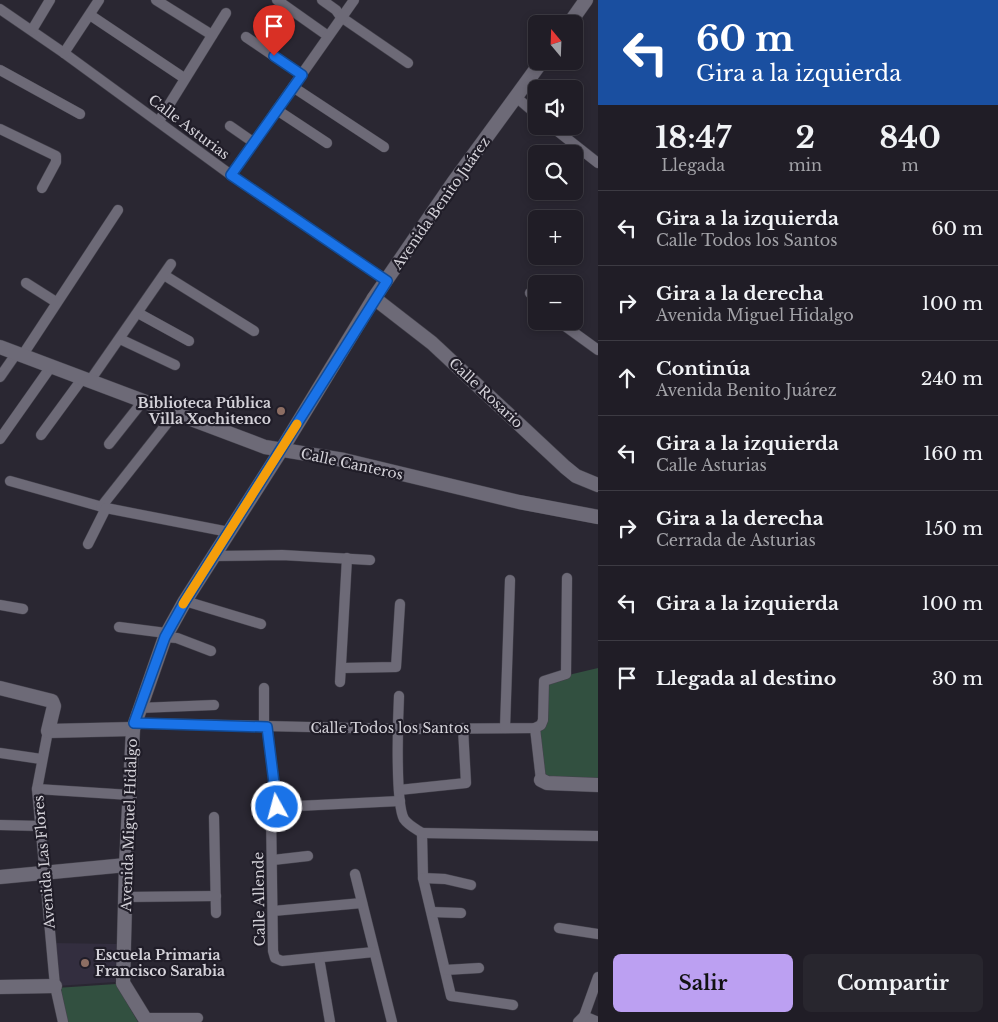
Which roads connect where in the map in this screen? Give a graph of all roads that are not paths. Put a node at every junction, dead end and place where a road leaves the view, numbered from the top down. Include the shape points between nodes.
1 (50, 0) edge
2 (99, 0) edge
3 (156, 0) edge
4 (277, 0) edge
5 (322, 0) edge
6 (354, 0) edge
7 (586, 0) edge
8 (0, 10) edge
9 (226, 13) dead end
10 (90, 15) junction
11 (575, 15) edge
12 (341, 17) junction
13 (32, 30) junction
14 (212, 35) junction
15 (328, 36) junction
16 (246, 37) dead end
17 (64, 53) junction
18 (408, 63) dead end
19 (0, 70) edge
20 (536, 70) edge
21 (302, 75) junction
22 (184, 78) junction
23 (293, 87) junction
24 (516, 97) junction
25 (528, 107) edge
26 (277, 110) junction
27 (80, 114) dead end
28 (159, 121) junction
29 (230, 126) dead end
30 (0, 129) edge
31 (562, 135) edge
32 (253, 142) junction
33 (327, 142) dead end
34 (384, 147) dead end
35 (598, 163) edge
36 (231, 175) junction
37 (42, 188) dead end
38 (118, 210) dead end
39 (171, 264) dead end
40 (164, 275) junction
41 (387, 281) junction
42 (26, 283) dead end
43 (374, 298) junction
44 (56, 302) junction
45 (138, 313) junction
46 (570, 330) edge
47 (254, 331) dead end
48 (120, 339) junction
49 (189, 341) dead end
50 (0, 347) edge
51 (598, 350) edge
52 (19, 355) junction
53 (175, 365) dead end
54 (50, 368) junction
55 (0, 377) edge
56 (85, 380) junction
57 (143, 401) junction
58 (176, 412) junction
59 (41, 435) dead end
60 (0, 439) edge
61 (109, 444) dead end
62 (282, 449) junction
63 (10, 482) dead end
64 (598, 485) edge
65 (103, 508) junction
66 (598, 517) edge
67 (229, 532) junction
68 (88, 544) dead end
69 (215, 556) junction
70 (347, 558) junction
71 (370, 560) dead end
72 (566, 578) dead end
73 (510, 580) dead end
74 (185, 601) junction
75 (400, 604) dead end
76 (0, 605) edge
77 (24, 609) dead end
78 (262, 624) dead end
79 (119, 627) dead end
80 (166, 635) junction
81 (211, 651) dead end
82 (342, 668) junction
83 (340, 682) dead end
84 (0, 688) edge
85 (264, 688) dead end
86 (399, 696) dead end
87 (214, 705) dead end
88 (140, 708) junction
89 (134, 726) junction
90 (266, 727) junction
91 (463, 728) junction
92 (505, 728) junction
93 (535, 728) junction
94 (397, 729) junction
95 (48, 731) junction
96 (0, 753) edge
97 (41, 759) junction
98 (541, 780) joint
99 (598, 784) edge
100 (37, 789) junction
101 (400, 790) junction
102 (130, 795) junction
103 (400, 801) junction
104 (275, 808) junction
105 (214, 817) dead end
106 (0, 825) edge
107 (41, 826) junction
108 (422, 833) junction
109 (598, 836) edge
110 (308, 856) dead end
111 (272, 860) junction
112 (126, 865) junction
113 (44, 873) junction
114 (355, 874) dead end
115 (0, 877) edge
116 (423, 878) junction
117 (470, 885) dead end
118 (216, 896) junction
119 (126, 897) junction
120 (362, 903) junction
121 (273, 911) junction
122 (432, 912) junction
123 (216, 913) dead end
124 (461, 913) dead end
125 (560, 928) dead end
126 (598, 934) edge
127 (374, 952) junction
128 (319, 958) junction
129 (479, 968) dead end
130 (445, 970) junction
131 (598, 977) edge
132 (0, 986) edge
133 (55, 986) junction
134 (513, 1005) dead end
135 (198, 1018) dead end
136 (581, 1019) edge
137 (146, 1020) edge
138 (63, 1022) edge
139 (330, 1022) edge
140 (391, 1022) edge
141 (598, 1022) edge

1 - 13 street
2 - 10 street
3 - 14 street
4 - 15 street
5 - 12 street
6 - 12 street
7 - 11 street
8 - 13 street, Calle Asturias
9 - 14 street
10 - 17 street
10 - 22 street
12 - 15 street
12 - 18 street
13 - 17 street, Calle Asturias
14 - 22 street
15 - 21 street
16 - 21 street
17 - 28 street, Calle Asturias
19 - 27 street
20 - 24 street, Avenida Benito Juárez
21 - 23 street
22 - 28 street
23 - 26 street
23 - 34 street
24 - 25 street
24 - 41 street, Avenida Benito Juárez
26 - 32 street
26 - 33 street
28 - 36 street, Calle Asturias
29 - 32 street
30 - 37 street via 56,156
31 - 35 street
32 - 36 street
36 - 41 street, Calle Asturias
38 - 44 street
39 - 40 street
40 - 45 street
40 - 47 street
41 - 43 street, Avenida Benito Juárez
42 - 44 street
43 - 62 street, Avenida Benito Juárez
43 - 64 street, Calle Rosario via 432,343 565,467 576,476
44 - 52 street
45 - 48 street
45 - 49 street
46 - 51 street
48 - 53 street
48 - 56 street
50 - 52 street, Calle Canteros
52 - 54 street, Calle Canteros
52 - 55 street
54 - 56 street, Calle Canteros
54 - 60 street
56 - 57 street, Calle Canteros
56 - 59 street
57 - 58 street, Calle Canteros
57 - 61 street
58 - 62 street, Calle Canteros via 265,448
58 - 65 street
62 - 66 street, Calle Canteros
62 - 67 street, Avenida Miguel Hidalgo
63 - 65 street
65 - 67 street
65 - 68 street
67 - 69 street, Avenida Miguel Hidalgo
69 - 70 street
69 - 74 street, Avenida Miguel Hidalgo
70 - 71 street
70 - 82 street
72 - 93 street via 566,674 544,681 544,720
73 - 92 street
74 - 78 street
74 - 80 street, Avenida Miguel Hidalgo
75 - 82 street via 396,667
76 - 77 street
79 - 80 street
80 - 81 street
80 - 88 street, Avenida Miguel Hidalgo
82 - 83 street
84 - 95 street, Avenida Las Flores via 54,702
85 - 90 street, Calle Allende
86 - 94 street
87 - 88 street
88 - 89 street, Avenida Miguel Hidalgo
89 - 90 street, Calle Todos los Santos
89 - 95 street
89 - 102 street, Avenida Miguel Hidalgo
90 - 94 street, Calle Todos los Santos
90 - 104 street, Calle Allende
91 - 92 street, Calle Todos los Santos
91 - 94 street, Calle Todos los Santos
91 - 101 street via 466,783
92 - 93 street, Calle Todos los Santos
93 - 98 street
94 - 101 street
95 - 97 street, Avenida Las Flores
96 - 97 street
97 - 100 street, Avenida Las Flores
98 - 99 street
100 - 102 street
100 - 107 street, Avenida Las Flores
101 - 103 street
102 - 112 street, Avenida Miguel Hidalgo
103 - 104 street
103 - 108 street via 404,819
104 - 111 street, Calle Allende
105 - 118 street
106 - 107 street
107 - 113 street, Avenida Las Flores
108 - 109 street
108 - 116 street
110 - 111 street
111 - 121 street, Calle Allende
112 - 113 street
112 - 119 street, Avenida Miguel Hidalgo
113 - 115 street
113 - 133 street, Avenida Las Flores
114 - 120 street
116 - 117 street
116 - 122 street
118 - 119 street
118 - 123 street
119 - 137 street, Avenida Miguel Hidalgo via 123,984
120 - 121 street
120 - 127 street
121 - 128 street, Calle Allende via 275,958 282,961
122 - 124 street
122 - 130 street
125 - 126 street
127 - 128 street
127 - 140 street
128 - 139 street
129 - 130 street
130 - 134 street via 451,996
131 - 136 street
132 - 133 street
133 - 138 street, Avenida Las Flores
135 - 137 street
136 - 141 street

